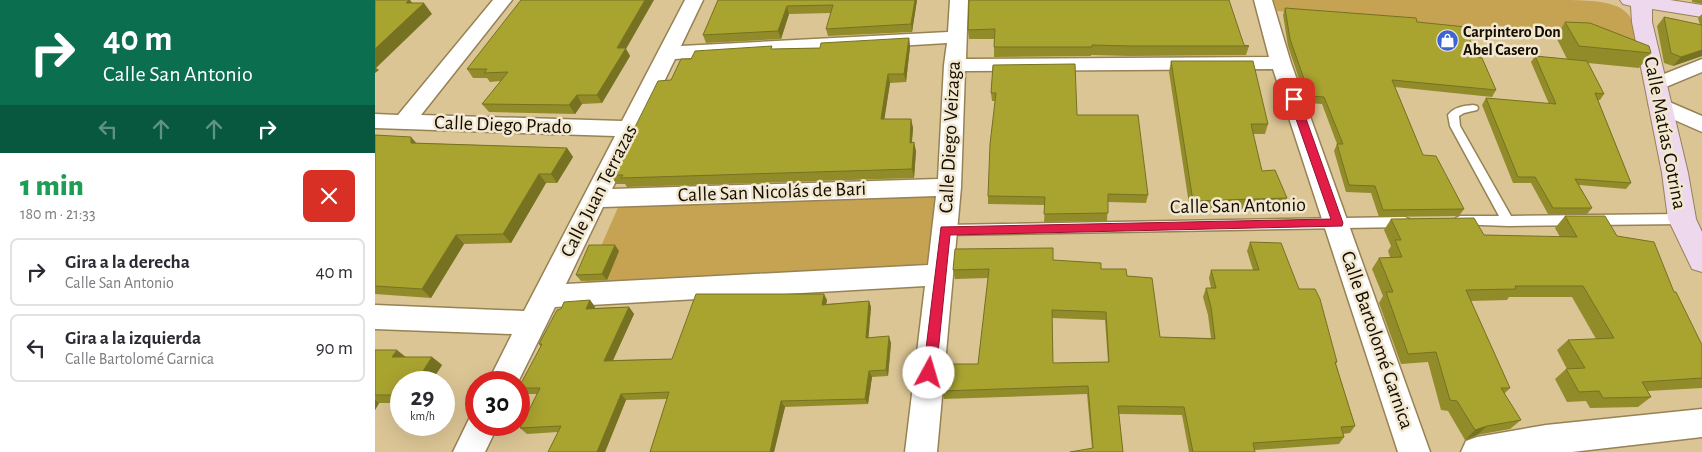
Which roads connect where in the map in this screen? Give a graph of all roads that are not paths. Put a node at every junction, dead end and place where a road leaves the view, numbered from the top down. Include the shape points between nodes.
1 (489, 0) edge
2 (503, 0) edge
3 (694, 0) edge
4 (959, 0) edge
5 (1263, 0) edge
6 (1637, 0) edge
7 (1702, 11) edge
8 (956, 37) junction
9 (668, 53) junction
10 (1281, 63) junction
11 (954, 65) junction
12 (1702, 66) edge
13 (1658, 95) junction
14 (1473, 108) dead end
15 (375, 121) edge
16 (404, 122) junction
17 (1702, 125) edge
18 (630, 129) junction
19 (949, 187) junction
20 (596, 198) junction
21 (1682, 219) junction
22 (1508, 220) junction
23 (1413, 222) edge
24 (1451, 222) edge
25 (1338, 223) junction
26 (945, 230) junction
27 (1702, 261) edge
28 (939, 275) junction
29 (546, 296) junction
30 (375, 317) edge
31 (531, 323) junction
32 (508, 371) edge
33 (1702, 423) edge
34 (477, 436) edge
35 (1548, 446) edge
36 (469, 452) edge
37 (921, 452) edge
38 (1414, 452) edge
39 (1477, 452) edge

1 - 2 street
2 - 16 street
3 - 9 street, Calle Juan Terrazas
4 - 8 street, Calle Diego Veizaga
5 - 10 street, Calle Bartolomé Garnica
6 - 7 street
6 - 13 street, Calle Matías Cotrina
8 - 9 street
8 - 11 street, Calle Diego Veizaga
9 - 18 street, Calle Juan Terrazas
10 - 11 street
10 - 25 street, Calle Bartolomé Garnica
11 - 19 street, Calle Diego Veizaga
12 - 13 street
13 - 17 street
13 - 21 street, Calle Matías Cotrina
14 - 22 lane via 1453,115 1455,126
15 - 16 street, Calle Diego Prado
16 - 18 street, Calle Diego Prado
18 - 20 street, Calle Juan Terrazas
19 - 20 street, Calle San Nicolás de Bari
19 - 26 street, Calle Diego Veizaga
20 - 29 street, Calle Juan Terrazas
21 - 22 lane
21 - 27 street, Calle Matías Cotrina
22 - 24 lane
23 - 25 lane, Calle San Antonio
25 - 26 lane, Calle San Antonio
25 - 38 street, Calle Bartolomé Garnica
26 - 28 street, Calle Diego Veizaga
28 - 29 street
28 - 37 street, Calle Diego Veizaga
29 - 31 street, Calle Juan Terrazas
30 - 31 street
31 - 32 street, Calle Juan Terrazas
33 - 35 street
34 - 36 street
35 - 39 street

